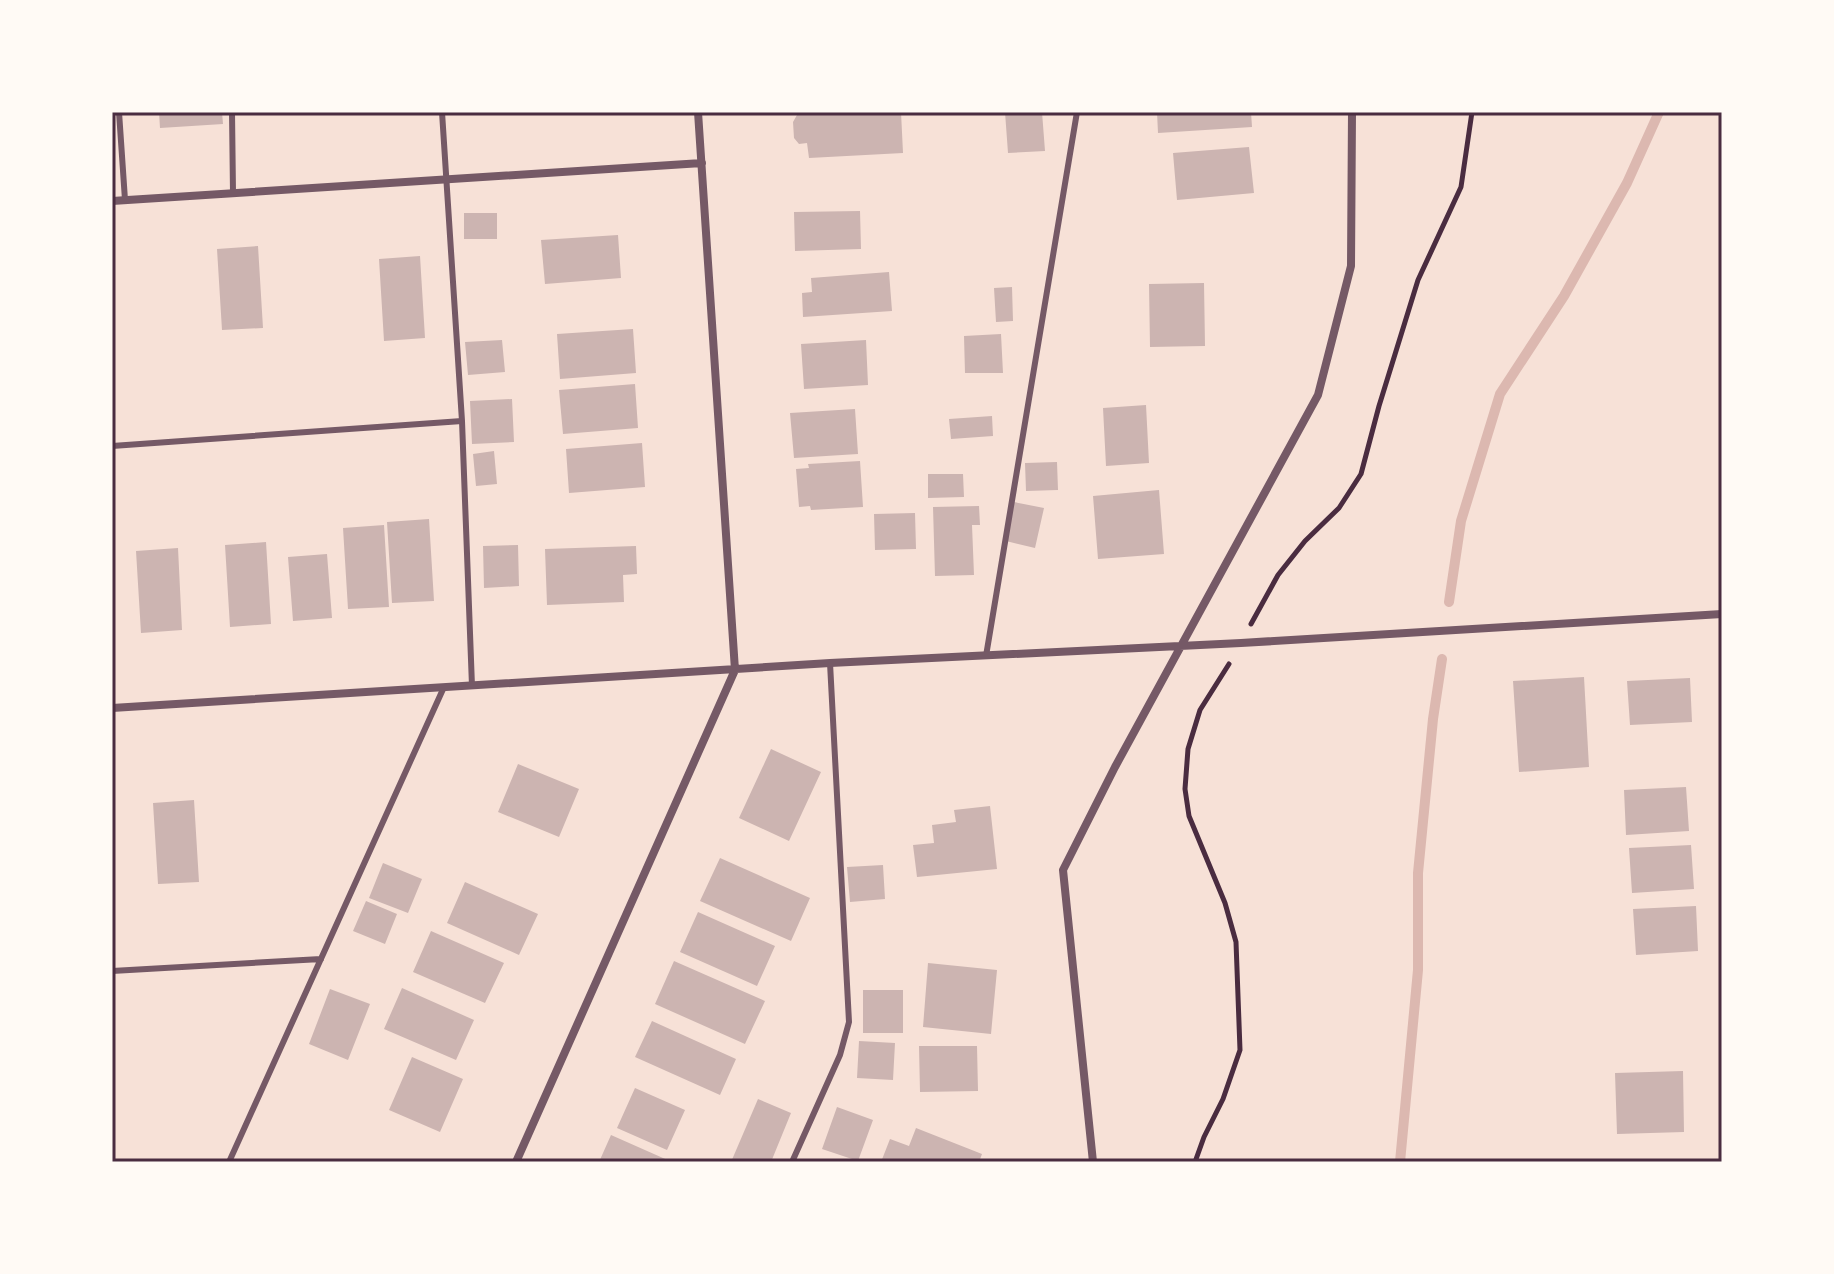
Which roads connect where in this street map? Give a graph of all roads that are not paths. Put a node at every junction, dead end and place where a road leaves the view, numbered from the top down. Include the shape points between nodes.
1 (119, 112) edge
2 (232, 112) edge
3 (442, 112) edge
4 (698, 112) edge
5 (1077, 112) edge
6 (1352, 112) edge
7 (702, 163) junction
8 (446, 180) junction
9 (233, 193) junction
10 (125, 200) junction
11 (112, 201) edge
12 (462, 421) junction
13 (112, 446) edge
14 (1722, 614) edge
15 (1180, 646) junction
16 (986, 656) junction
17 (830, 663) junction
18 (735, 670) junction
19 (472, 686) junction
20 (444, 687) junction
21 (112, 708) edge
22 (321, 959) junction
23 (112, 971) edge
24 (229, 1162) edge
25 (516, 1162) edge
26 (792, 1162) edge
27 (1093, 1162) edge

1 - 10 lane
2 - 9 lane
3 - 8 lane
4 - 7 street
5 - 16 lane
6 - 15 street via 1351,266 1318,395
7 - 8 street
7 - 18 street
8 - 9 street
8 - 12 lane
9 - 10 street
10 - 11 street
12 - 13 lane
12 - 19 lane
14 - 15 street
15 - 16 street
15 - 27 street via 1063,870
16 - 17 street
17 - 18 street
17 - 26 lane via 849,1022 840,1055
18 - 19 street
18 - 25 street
19 - 20 street
20 - 21 street
20 - 22 lane
22 - 23 lane
22 - 24 lane

